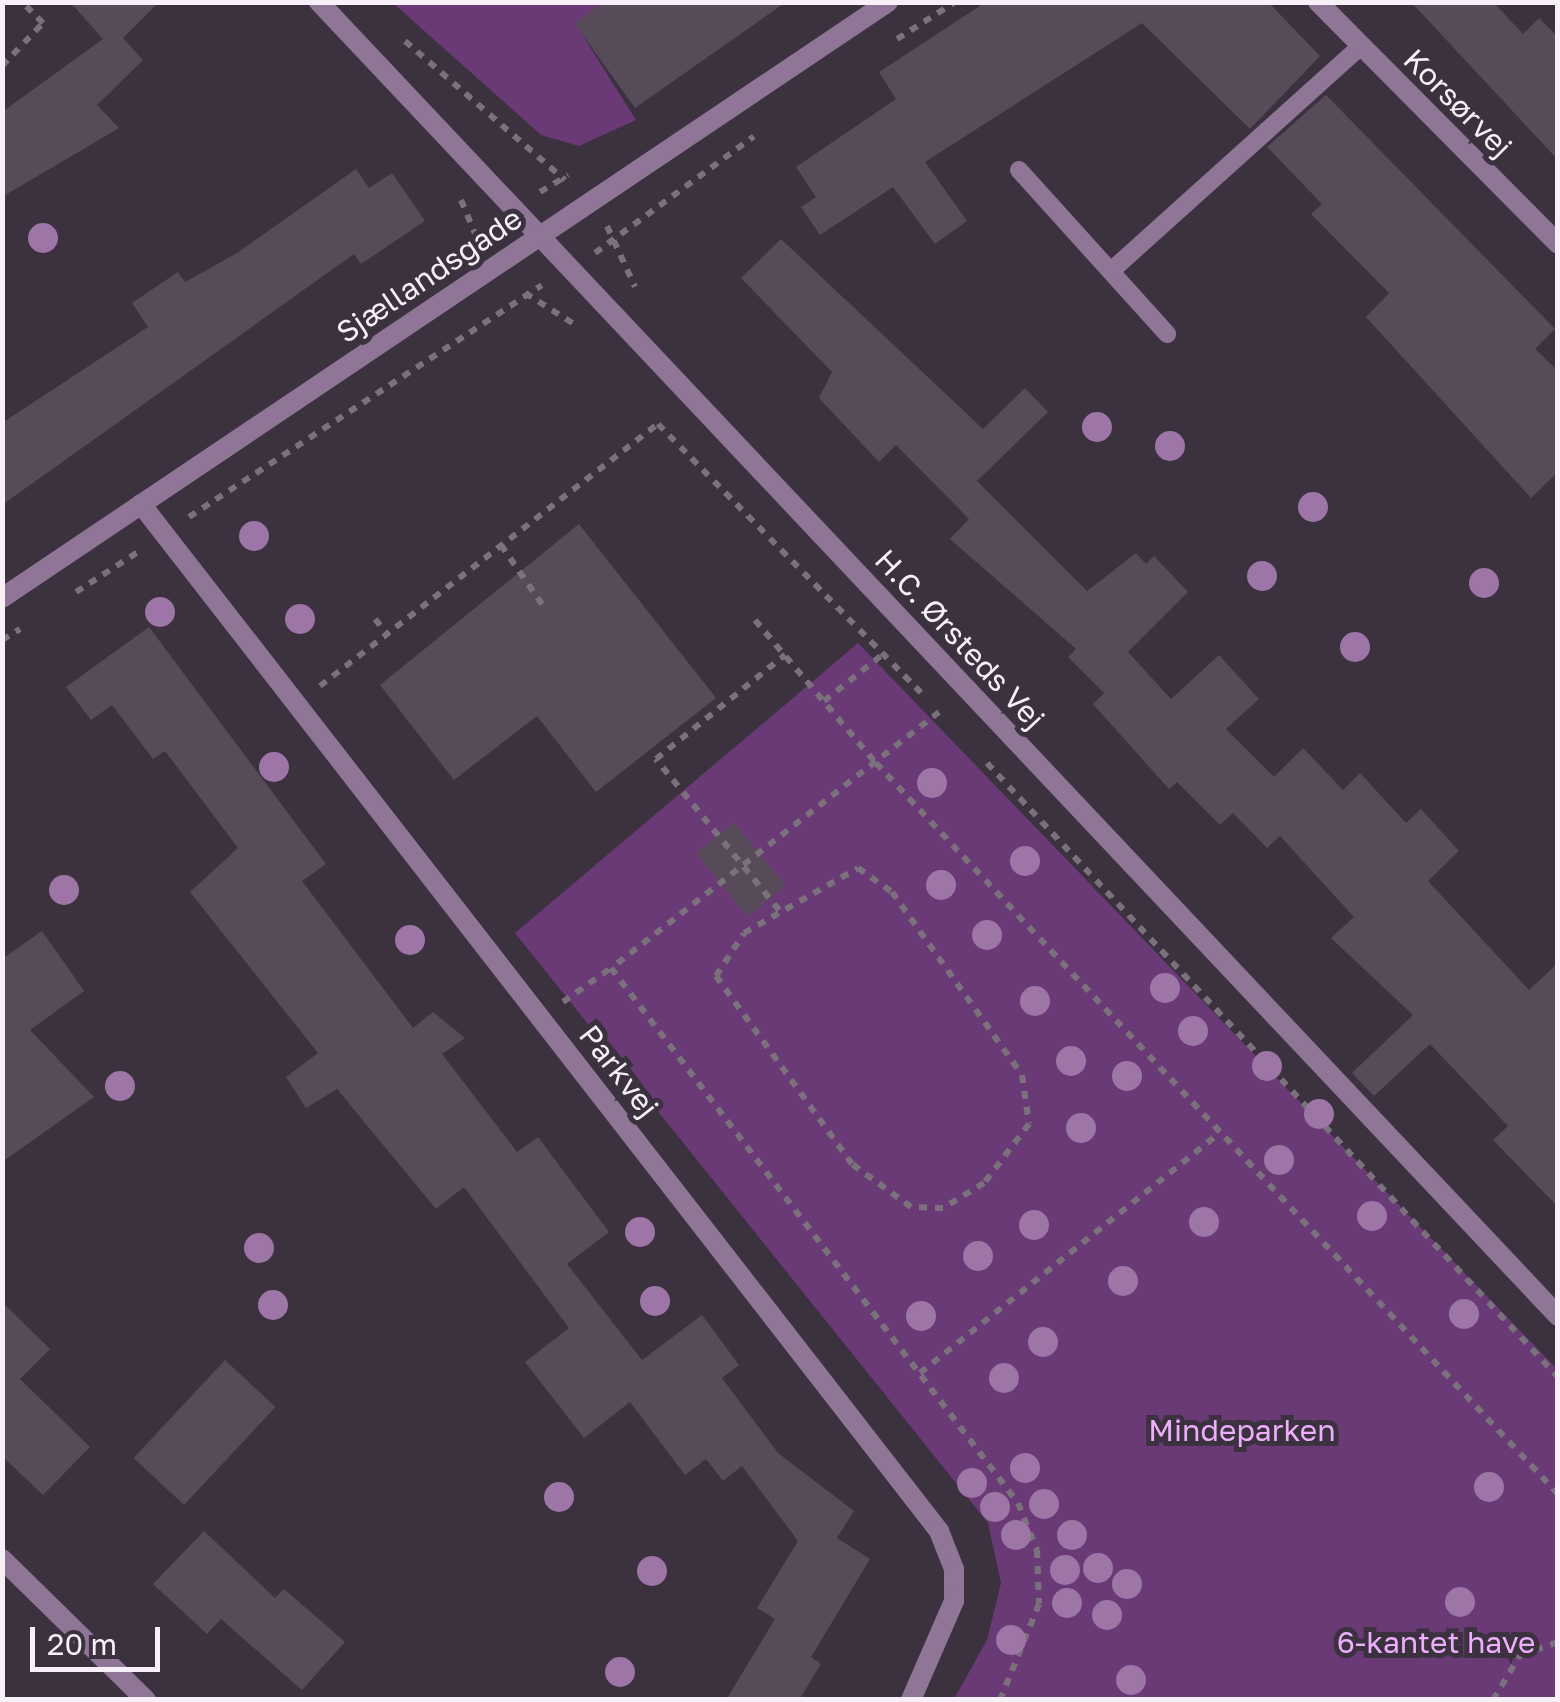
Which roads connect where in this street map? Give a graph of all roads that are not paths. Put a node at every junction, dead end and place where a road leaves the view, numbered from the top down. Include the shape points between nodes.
1 (319, 2) edge
2 (888, 2) edge
3 (1318, 2) edge
4 (1360, 47) junction
5 (1019, 170) dead end
6 (545, 234) junction
7 (1558, 244) edge
8 (1111, 271) junction
9 (1167, 334) dead end
10 (140, 504) junction
11 (2, 598) edge
12 (1558, 1316) edge
13 (2, 1559) edge
14 (146, 1700) edge
15 (911, 1700) edge

1 - 6 street, H.C. Ørsteds Vej
2 - 6 street, Sjællandsgade
3 - 4 street, Korsørvej
4 - 7 street, Korsørvej
4 - 8 lane
5 - 8 lane
6 - 10 street, Sjællandsgade
6 - 12 street, H.C. Ørsteds Vej
8 - 9 lane
10 - 11 street, Sjællandsgade
10 - 15 street, Parkvej via 939,1530 954,1569 954,1600
13 - 14 street

